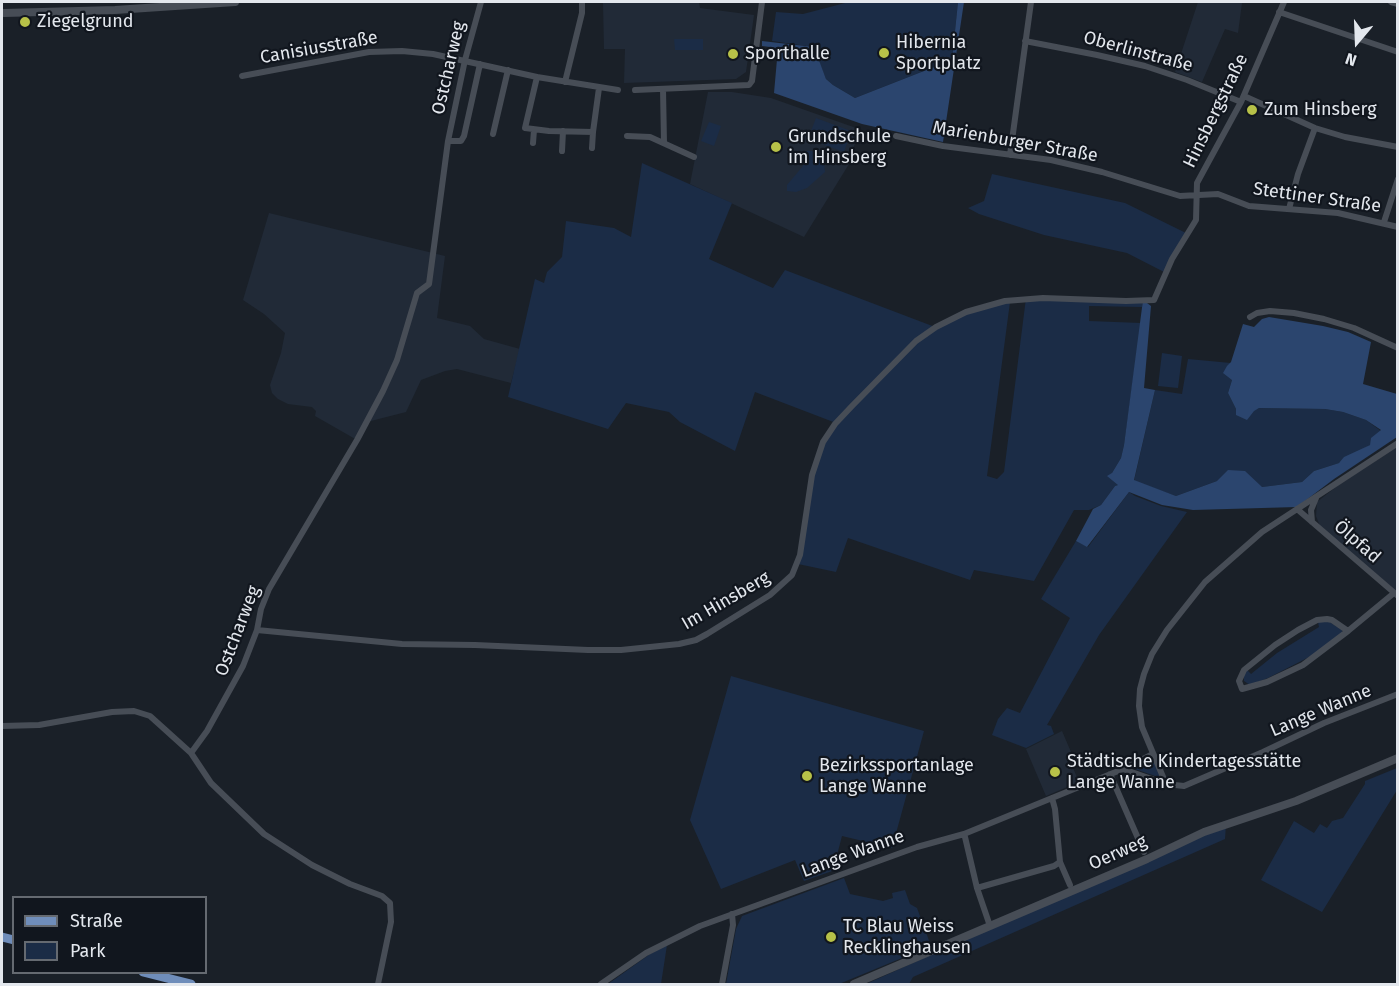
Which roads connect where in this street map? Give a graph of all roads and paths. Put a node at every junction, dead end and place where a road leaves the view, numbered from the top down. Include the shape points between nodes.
1 (235, 2) edge
2 (481, 2) edge
3 (582, 2) edge
4 (762, 2) edge
5 (1031, 2) edge
6 (1284, 2) edge
7 (1391, 2) edge
8 (1398, 4) edge
9 (1280, 12) junction
10 (2, 14) edge
11 (1025, 41) junction
12 (1398, 52) edge
13 (465, 60) junction
14 (480, 64) junction
15 (508, 70) junction
16 (242, 76) dead end
17 (537, 77) junction
18 (565, 82) junction
19 (599, 88) junction
20 (663, 89) junction
21 (618, 90) dead end
22 (635, 90) dead end
23 (1242, 99) junction
24 (1315, 128) junction
25 (534, 130) junction
26 (563, 131) junction
27 (593, 132) junction
28 (493, 134) dead end
29 (627, 136) dead end
30 (896, 136) dead end
31 (448, 141) junction
32 (533, 143) dead end
33 (664, 143) junction
34 (1398, 147) edge
35 (592, 148) dead end
36 (562, 151) dead end
37 (1010, 155) junction
38 (694, 157) dead end
39 (1398, 179) edge
40 (1197, 195) junction
41 (1289, 209) junction
42 (1384, 222) junction
43 (1398, 227) edge
44 (1154, 300) joint
45 (1250, 317) dead end
46 (1398, 348) edge
47 (1398, 443) edge
48 (1316, 497) junction
49 (1297, 509) junction
50 (1312, 522) junction
51 (1396, 595) edge
52 (257, 630) junction
53 (1348, 631) junction
54 (1398, 694) edge
55 (2, 726) edge
56 (191, 753) junction
57 (1153, 754) junction
58 (1398, 758) edge
59 (1122, 769) junction
60 (1110, 774) junction
61 (1166, 784) junction
62 (1052, 798) junction
63 (965, 837) dead end
64 (1144, 852) dead end
65 (1060, 862) junction
66 (1070, 885) dead end
67 (977, 888) junction
68 (732, 914) junction
69 (990, 926) junction
70 (151, 974) edge
71 (191, 984) edge
72 (378, 984) edge
73 (601, 984) edge
74 (722, 984) edge
75 (854, 984) edge

1 - 10 main road
2 - 13 street, Ostcharweg
3 - 18 street
4 - 20 street via 749,85
5 - 11 street
6 - 9 street, Hinsbergstraße
7 - 8 street
9 - 12 street
9 - 23 street, Hinsbergstraße
11 - 23 street, Oberlinstraße via 1152,68
11 - 37 street
13 - 14 street, Canisiusstraße
13 - 16 street, Canisiusstraße via 402,51 369,52
13 - 31 street, Ostcharweg
14 - 15 street, Canisiusstraße
14 - 31 street, Ostcharweg via 462,140
15 - 17 street, Canisiusstraße
15 - 28 street
17 - 18 street, Canisiusstraße
17 - 25 street via 525,128
18 - 19 street, Canisiusstraße
19 - 21 street, Canisiusstraße
19 - 27 street
20 - 22 street
20 - 33 street
23 - 24 street, Oberlinstraße
23 - 40 street, Hinsbergstraße via 1197,183
24 - 34 street, Oberlinstraße
24 - 41 street
25 - 26 street
25 - 32 street
26 - 27 street
26 - 36 street
27 - 35 street
29 - 33 street via 650,136
30 - 37 street, Marienburger Straße
31 - 52 street, Ostcharweg via 429,284 417,293 397,360 383,391 264,598
33 - 38 street
37 - 40 street, Marienburger Straße via 1102,172 1180,196
39 - 42 street
40 - 41 street, Stettiner Straße via 1218,195 1249,206
40 - 44 street, Hinsbergstraße via 1196,220 1172,259
41 - 42 street, Stettiner Straße
42 - 43 street, Stettiner Straße
44 - 52 street, Im Hinsberg via 1005,301 966,312 916,341 835,424 823,442 812,475 800,555 792,575 770,595 696,640 621,650 588,650 402,644
45 - 46 street via 1270,311 1324,319
47 - 48 street
48 - 49 street
48 - 50 street
49 - 50 street, Ölpfad
49 - 57 street via 1262,532 1205,582 1152,654 1140,689 1139,706
50 - 51 street, Ölpfad
51 - 53 street
52 - 56 street, Ostcharweg via 234,682
53 - 53 street via 1332,620 1317,620 1275,645 1244,670 1239,681 1242,689 1303,665
54 - 61 street, Lange Wanne via 1184,786
55 - 56 street via 39,725 134,711 150,716
56 - 72 street via 211,783 275,843 390,903 391,922
57 - 59 street, Lange Wanne
57 - 61 street
58 - 69 main road, Oerweg via 1296,801 1204,832
59 - 60 street, Lange Wanne
59 - 61 street, Lange Wanne
60 - 62 street, Lange Wanne
60 - 64 street
62 - 65 street
62 - 68 street, Lange Wanne via 964,834 917,847
63 - 67 street
65 - 66 street
65 - 67 street
67 - 69 street
68 - 73 street, Lange Wanne via 646,953
68 - 74 street
69 - 75 main road, Oerweg
70 - 71 main road

